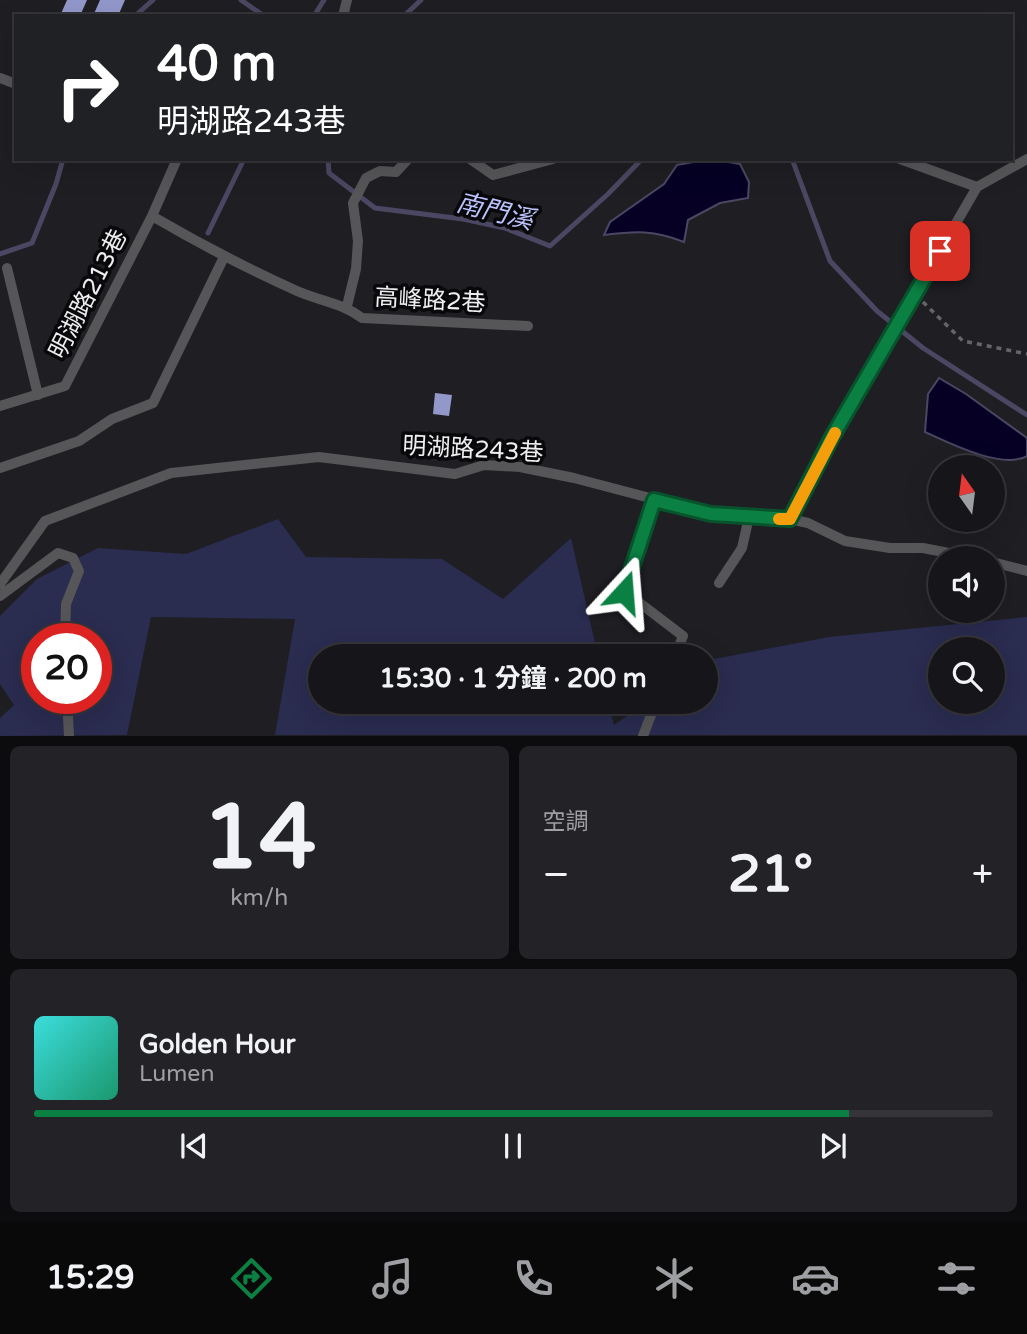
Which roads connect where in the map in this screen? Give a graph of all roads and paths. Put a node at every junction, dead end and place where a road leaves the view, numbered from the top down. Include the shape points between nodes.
1 (1027, 159) edge
2 (176, 161) edge
3 (406, 161) edge
4 (473, 161) edge
5 (546, 161) edge
6 (906, 161) edge
7 (978, 187) junction
8 (152, 216) junction
9 (224, 257) junction
10 (7, 268) dead end
11 (914, 293) junction
12 (347, 306) junction
13 (528, 326) dead end
14 (1027, 354) edge
15 (38, 395) junction
16 (0, 405) edge
17 (0, 468) edge
18 (654, 500) junction
19 (749, 517) junction
20 (790, 519) junction
21 (928, 549) edge
22 (1005, 565) edge
23 (1027, 571) edge
24 (719, 583) dead end
25 (0, 584) edge
26 (0, 596) edge
27 (65, 623) edge
28 (680, 644) edge
29 (68, 714) edge
30 (651, 714) edge
31 (69, 736) edge
32 (643, 736) edge

1 - 7 lane
2 - 8 lane, 明湖路213巷
3 - 12 lane, 高峰路2巷 via 396,172 380,171 366,178 354,203 358,241
4 - 5 lane via 493,175
6 - 7 lane
7 - 11 lane
8 - 9 lane
8 - 15 lane, 明湖路213巷 via 65,386
9 - 12 lane via 318,300
9 - 17 lane via 153,403 112,419 79,441
10 - 15 lane
11 - 14 path via 963,341
11 - 20 lane
12 - 13 lane, 高峰路2巷 via 362,318
15 - 16 lane, 明湖路213巷
18 - 19 lane, 明湖路243巷 via 711,514
18 - 25 lane, 明湖路243巷 via 520,467 484,465 455,474 319,457 171,473 45,521
18 - 28 lane via 624,592 683,636
19 - 20 lane, 明湖路243巷
19 - 24 lane via 741,548
20 - 21 lane, 明湖路243巷 via 845,541
22 - 23 lane
26 - 27 lane via 58,553 73,558 79,571 66,604
29 - 31 lane
30 - 32 lane

